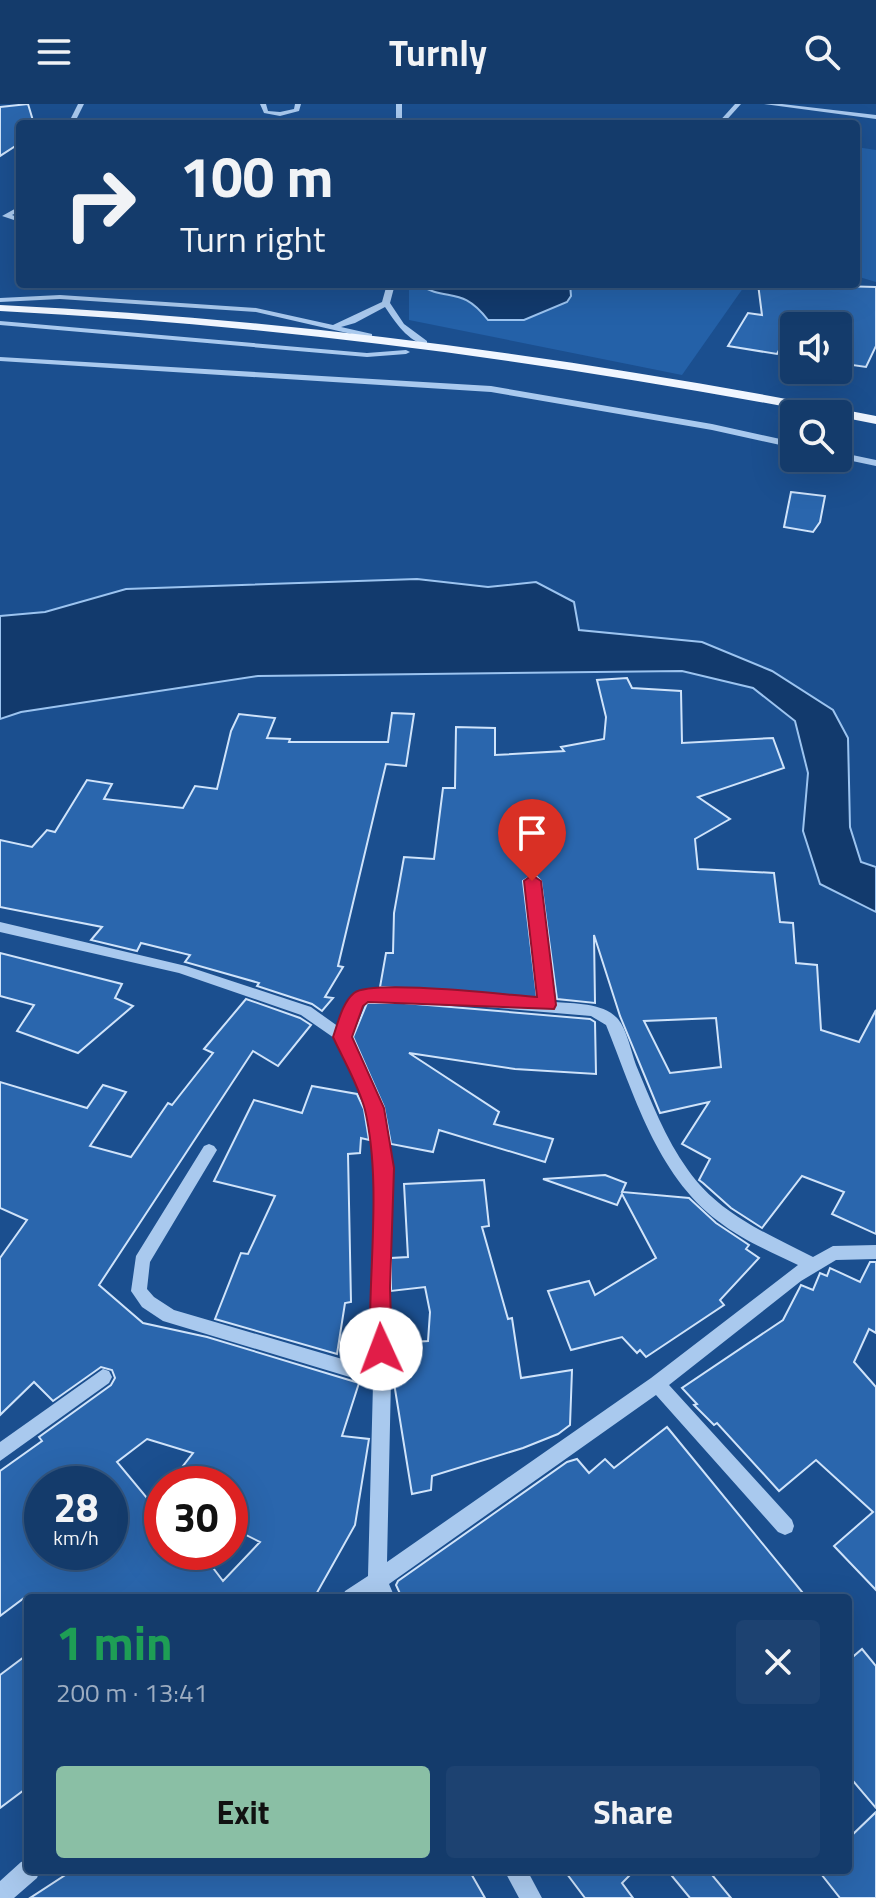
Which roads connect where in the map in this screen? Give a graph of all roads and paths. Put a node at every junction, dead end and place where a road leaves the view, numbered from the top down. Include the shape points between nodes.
1 (263, 104) edge
2 (298, 104) edge
3 (738, 104) edge
4 (767, 104) edge
5 (280, 114) junction
6 (876, 117) edge
7 (278, 120) edge
8 (724, 120) edge
9 (390, 288) edge
10 (0, 300) edge
11 (386, 303) junction
12 (0, 308) edge
13 (0, 320) edge
14 (332, 327) junction
15 (318, 330) junction
16 (369, 336) junction
17 (424, 343) junction
18 (0, 359) edge
19 (780, 415) edge
20 (876, 420) edge
21 (852, 430) edge
22 (876, 434) edge
23 (780, 442) edge
24 (852, 458) edge
25 (876, 463) edge
26 (532, 881) dead end
27 (0, 927) edge
28 (547, 1005) junction
29 (343, 1037) junction
30 (209, 1150) dead end
31 (876, 1252) edge
32 (813, 1265) junction
33 (103, 1377) dead end
34 (382, 1379) junction
35 (657, 1384) junction
36 (0, 1453) edge
37 (785, 1526) dead end
38 (377, 1578) junction
39 (357, 1594) edge
40 (383, 1594) edge
41 (25, 1874) edge
42 (517, 1874) edge
43 (0, 1896) edge
44 (531, 1898) edge

1 - 5 street via 266,112
2 - 5 street via 297,110
3 - 8 street
4 - 6 street
5 - 7 street
9 - 11 street
10 - 14 street via 60,297 256,310
11 - 14 street
11 - 17 street via 401,326
12 - 15 main road
13 - 19 main road via 150,326 406,352
14 - 15 street
14 - 16 street
15 - 16 main road
16 - 17 main road
17 - 20 main road
18 - 23 street via 491,389
21 - 22 main road
24 - 25 street
26 - 28 street
27 - 29 street via 181,969 306,1011
28 - 29 street via 363,995
28 - 32 street via 594,1011 612,1022 662,1141 686,1183 721,1215
29 - 34 street via 374,1108 384,1168
30 - 34 street via 142,1261 139,1291 169,1316
31 - 32 street via 833,1253
32 - 35 street
33 - 36 street
34 - 38 street
35 - 37 street
35 - 38 street
38 - 39 street
38 - 40 street
41 - 43 street
42 - 44 street

